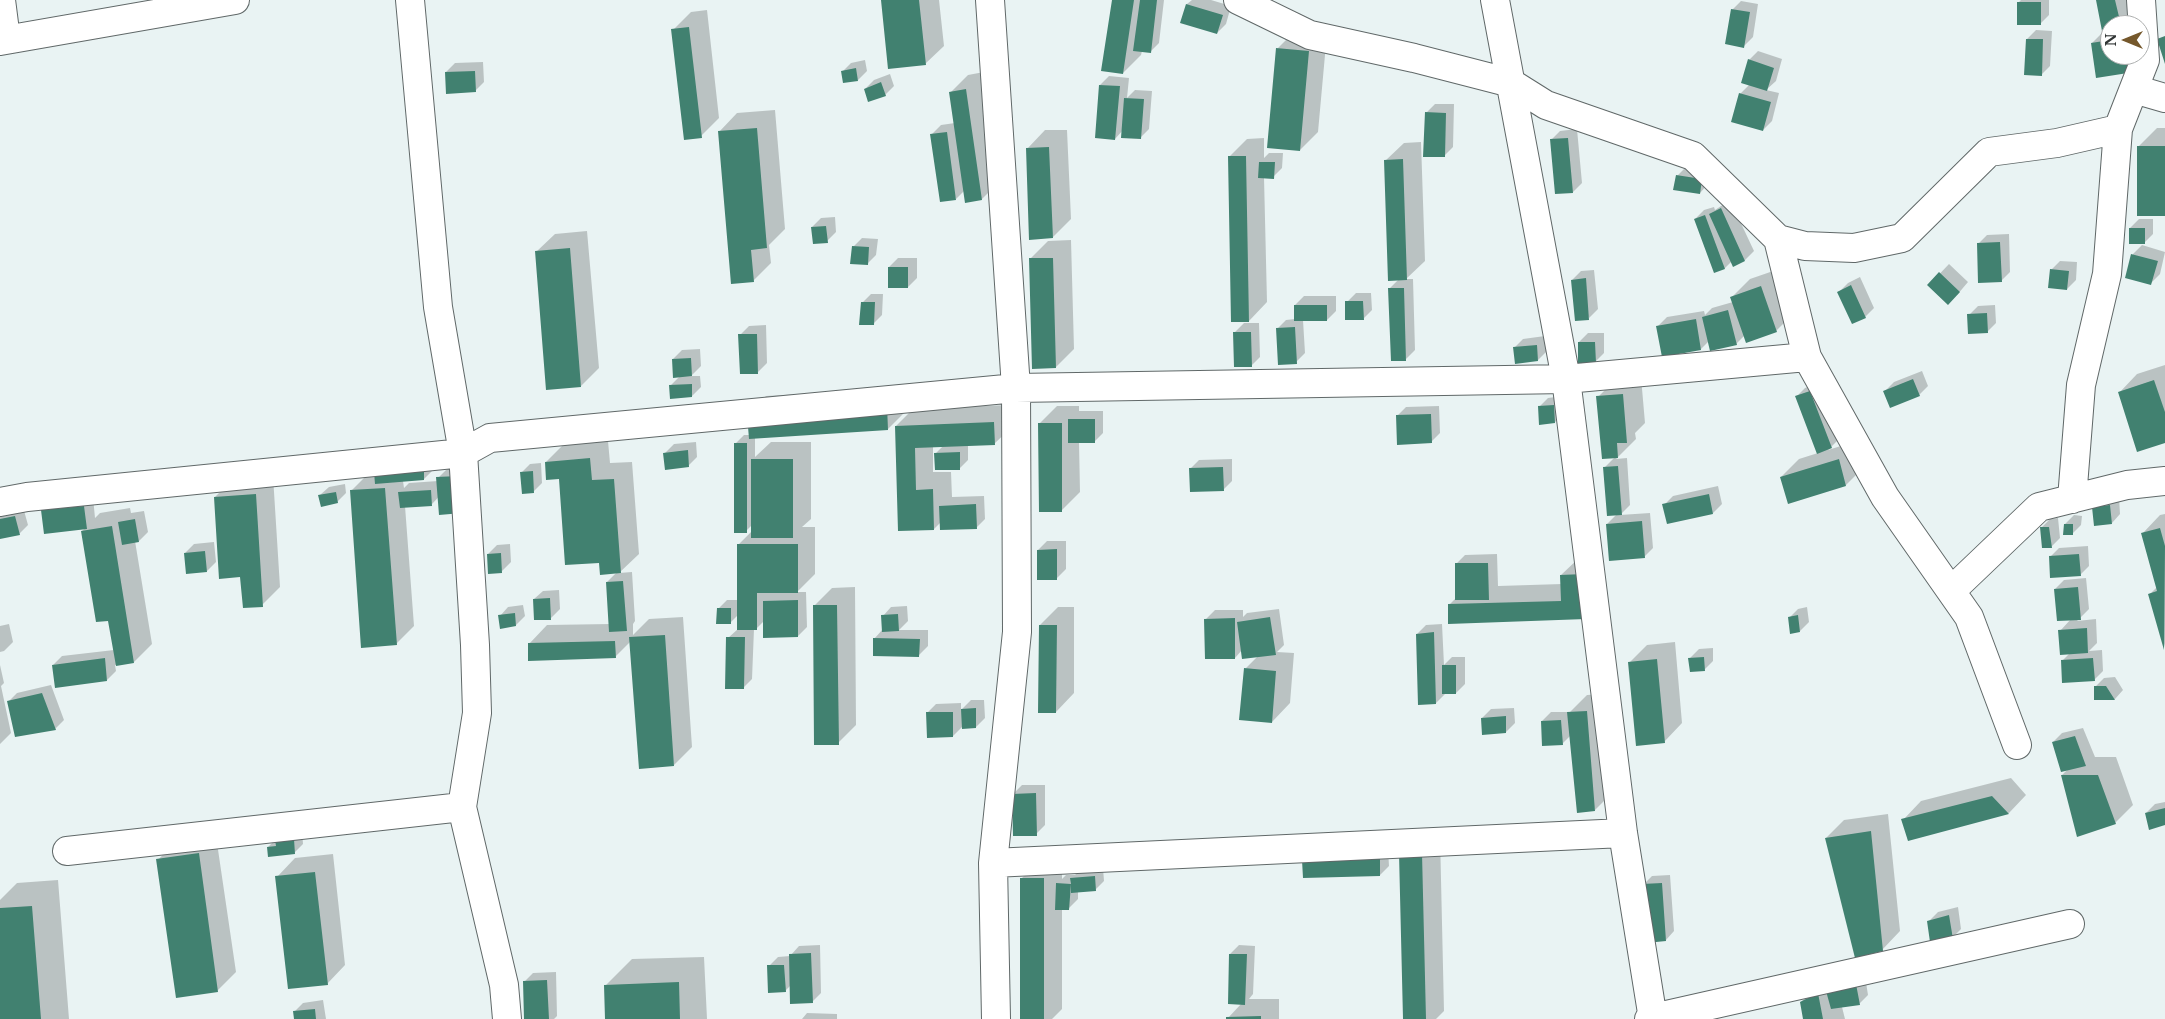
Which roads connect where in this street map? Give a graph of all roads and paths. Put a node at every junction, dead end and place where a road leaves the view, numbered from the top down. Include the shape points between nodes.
1 (1, 0) edge
2 (235, 0) edge
3 (410, 0) edge
4 (990, 0) edge
5 (1238, 0) edge
6 (1495, 0) edge
7 (2141, 0) edge
8 (3, 40) edge
9 (1510, 83) junction
10 (2134, 89) junction
11 (2165, 98) edge
12 (2118, 129) junction
13 (1778, 239) junction
14 (1807, 357) junction
15 (1566, 379) junction
16 (1016, 388) junction
17 (463, 453) junction
18 (2165, 481) edge
19 (2072, 499) junction
20 (0, 502) edge
21 (1951, 591) junction
22 (2017, 745) dead end
23 (462, 807) junction
24 (1623, 833) junction
25 (67, 852) dead end
26 (993, 863) junction
27 (2070, 924) dead end
28 (507, 1019) edge
29 (996, 1019) edge
30 (1652, 1019) edge

1 - 8 street
2 - 8 street
3 - 17 street via 438,307
4 - 16 street
5 - 9 street via 1310,35
6 - 9 street
7 - 10 street via 2145,60
9 - 13 street via 1546,105 1693,156
9 - 15 street
10 - 11 street
10 - 12 street
12 - 13 street via 2057,143 1989,152 1902,238 1854,248 1805,246
12 - 19 street via 2107,274 2081,385
13 - 14 street
14 - 15 street
14 - 21 street via 1884,497
15 - 16 street
15 - 24 street
16 - 17 street via 490,438
16 - 26 street via 1017,632
17 - 20 street
17 - 23 street via 477,713
18 - 19 street via 2127,485
19 - 21 street via 2040,507
21 - 22 street via 1969,617
23 - 25 street
23 - 28 street via 504,985
24 - 26 street
24 - 30 street
26 - 29 street
27 - 30 street

